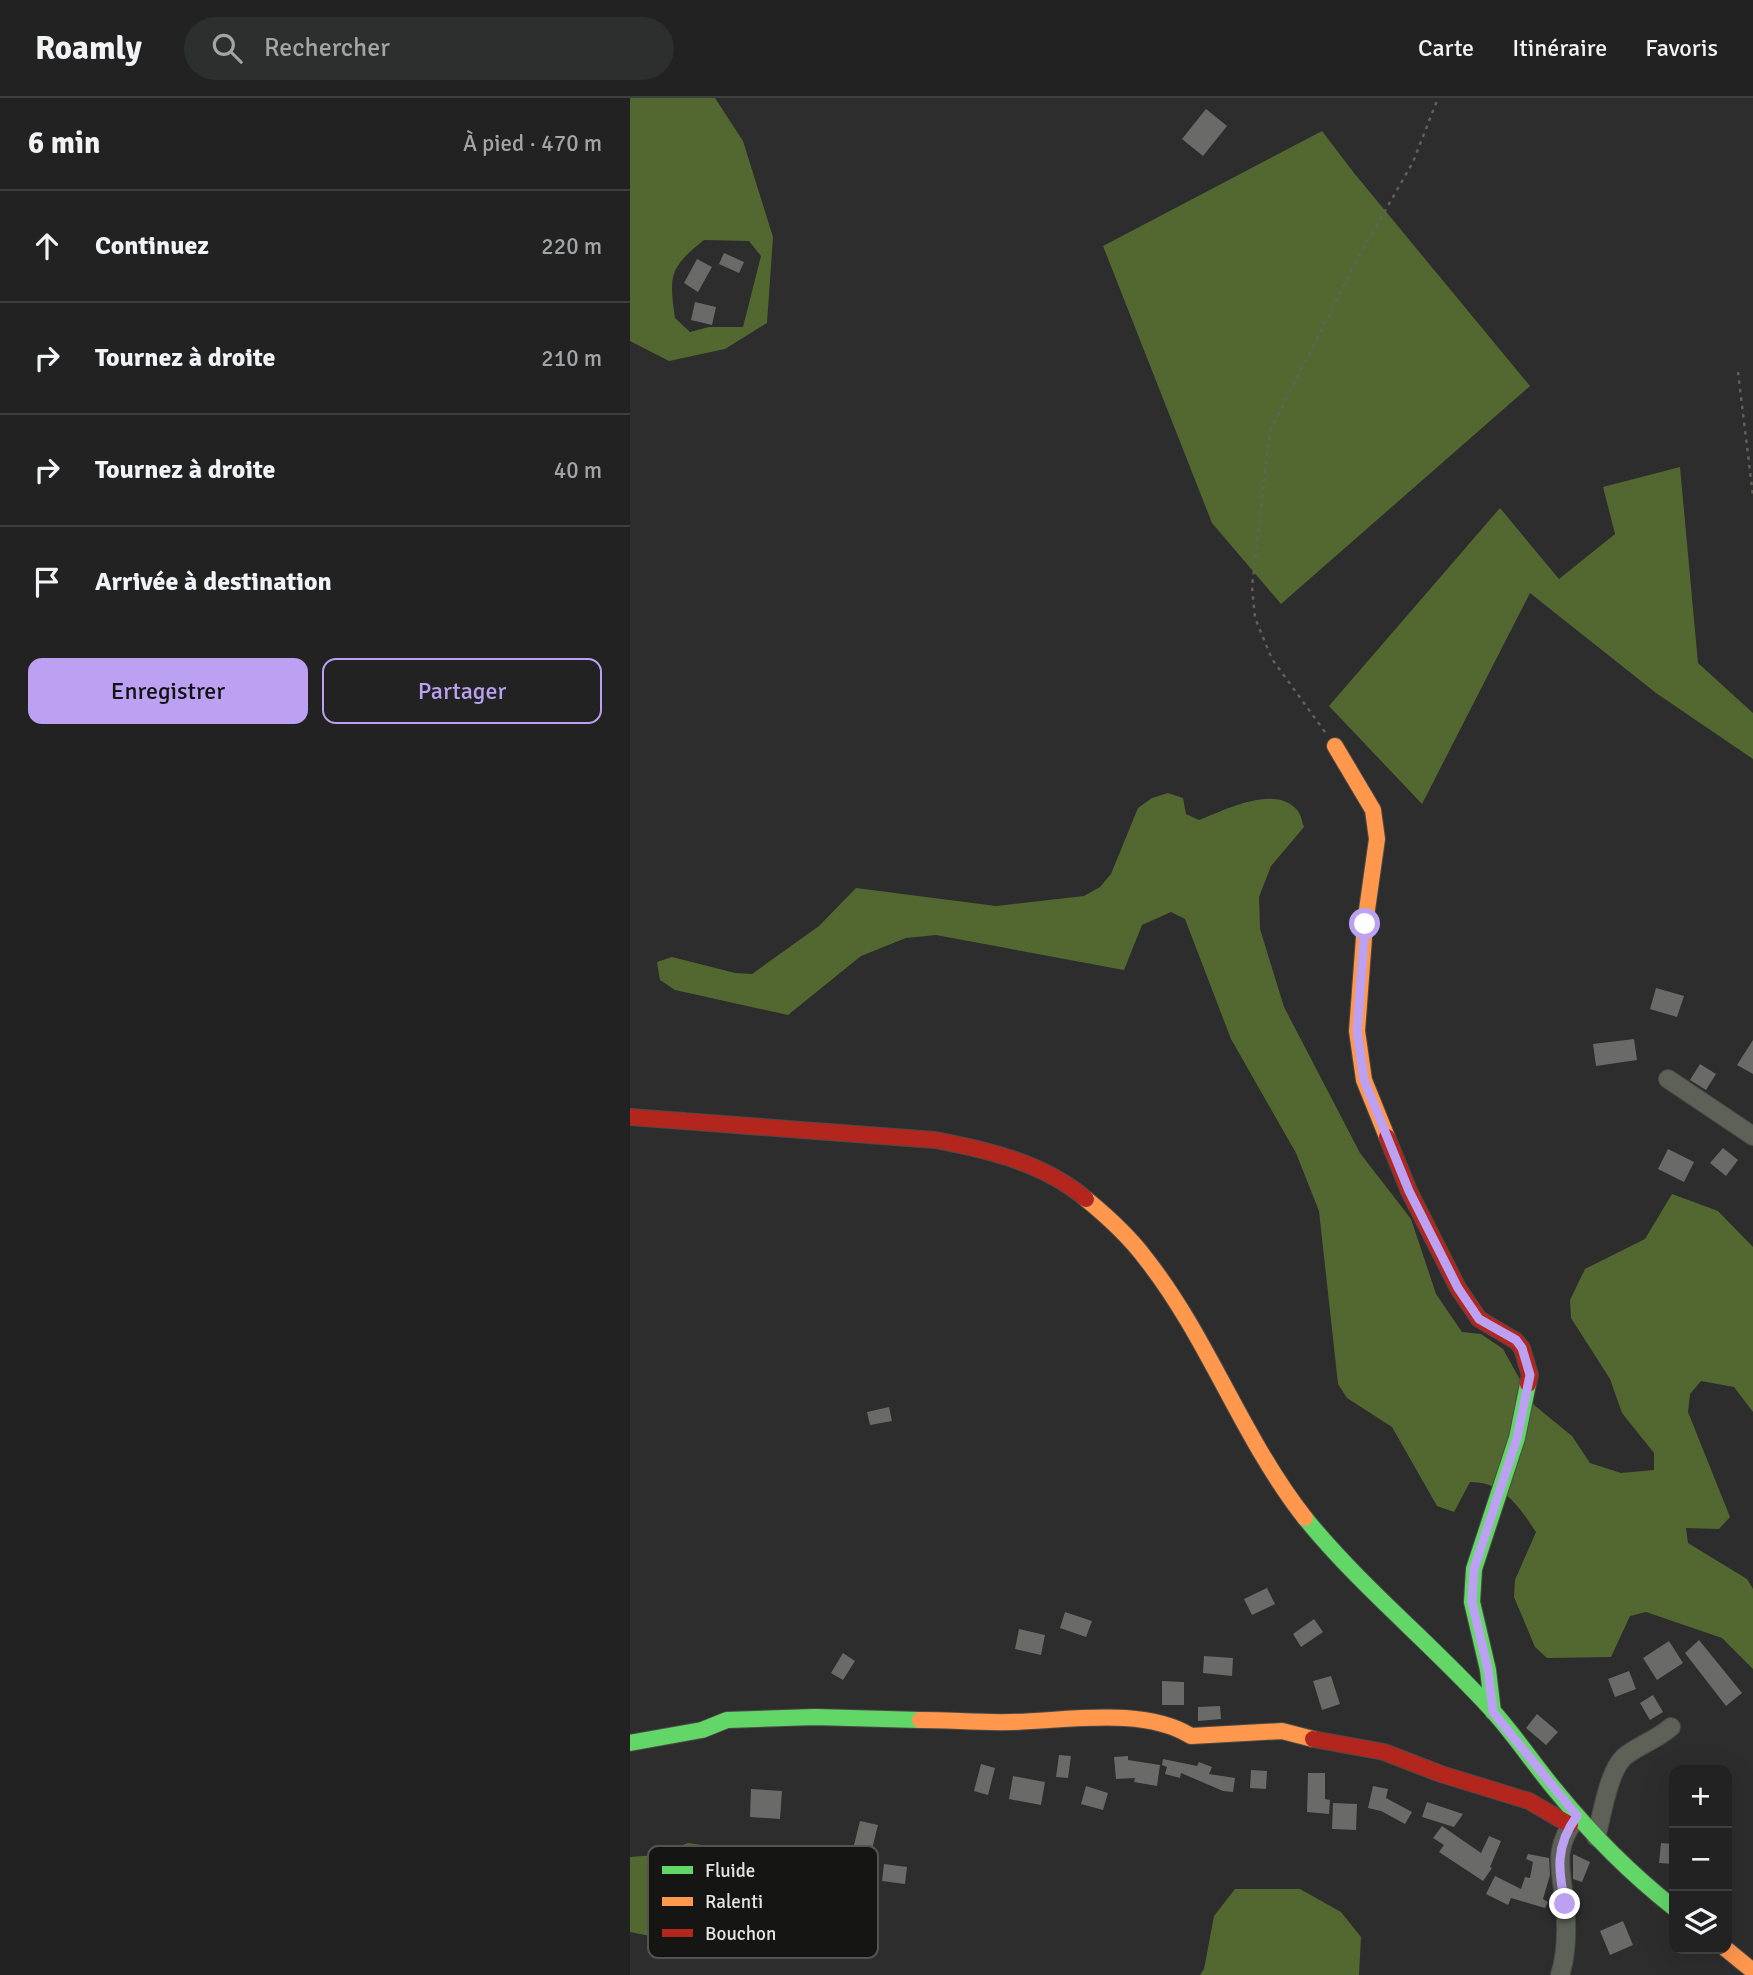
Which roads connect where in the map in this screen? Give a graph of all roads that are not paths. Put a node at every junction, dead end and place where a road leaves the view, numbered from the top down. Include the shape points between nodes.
1 (1335, 746) road end
2 (1668, 1079) dead end
3 (630, 1116) edge
4 (1753, 1136) edge
5 (1493, 1712) junction
6 (1671, 1727) dead end
7 (630, 1743) edge
8 (1574, 1821) junction
9 (1596, 1837) junction
10 (1669, 1904) edge
11 (1732, 1954) edge
12 (1753, 1971) edge
13 (1561, 1974) edge

1 - 5 street via 1373,810 1377,839 1357,1031 1364,1080 1409,1191 1458,1288 1479,1319 1516,1340 1530,1375 1517,1438 1474,1569 1472,1602
2 - 4 street
3 - 5 street via 953,1143 1002,1154 1075,1189 1105,1213 1177,1303 1268,1465 1299,1510 1328,1546
5 - 8 street
6 - 9 street via 1620,1762
7 - 8 street via 702,1730 727,1720 815,1717 1137,1720 1191,1736 1282,1731 1384,1752
8 - 9 street
8 - 13 street via 1562,1846 1558,1870 1565,1904
9 - 10 street
11 - 12 street

